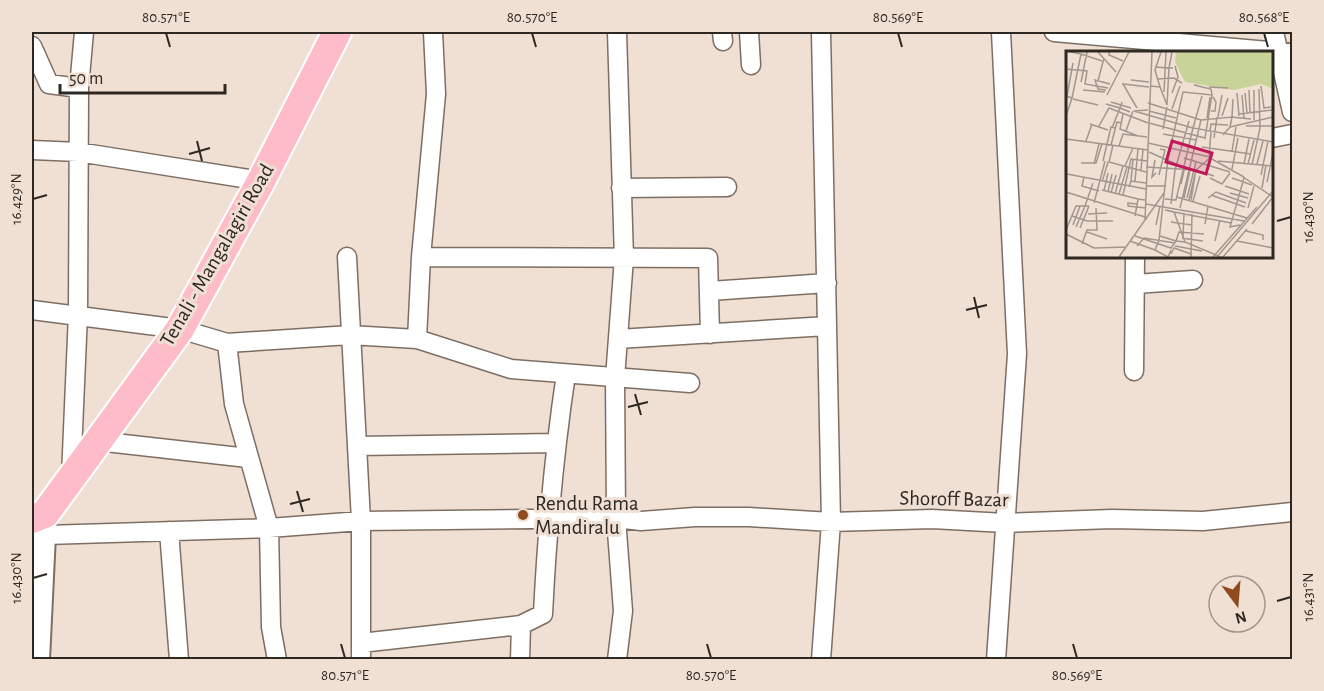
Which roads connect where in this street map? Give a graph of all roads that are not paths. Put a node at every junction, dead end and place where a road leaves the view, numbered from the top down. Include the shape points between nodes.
1 (84, 32) edge
2 (337, 32) edge
3 (433, 32) edge
4 (617, 32) edge
5 (749, 32) edge
6 (821, 32) edge
7 (1001, 32) edge
8 (1054, 32) edge
9 (1274, 32) edge
10 (1184, 36) edge
11 (32, 46) edge
12 (1286, 53) edge
13 (751, 64) dead end
14 (79, 88) junction
15 (1293, 112) edge
16 (1293, 134) edge
17 (1273, 138) edge
18 (32, 150) edge
19 (78, 152) junction
20 (261, 181) junction
21 (727, 187) dead end
22 (621, 188) junction
23 (347, 257) dead end
24 (421, 257) junction
25 (624, 258) junction
26 (1136, 258) edge
27 (1194, 280) dead end
28 (826, 283) junction
29 (1135, 284) junction
30 (710, 291) junction
31 (32, 310) edge
32 (78, 314) junction
33 (827, 326) junction
34 (180, 329) junction
35 (710, 334) junction
36 (350, 335) junction
37 (417, 339) junction
38 (618, 339) junction
39 (227, 343) junction
40 (1134, 370) dead end
41 (566, 374) junction
42 (615, 378) junction
43 (690, 383) dead end
44 (97, 441) junction
45 (555, 443) junction
46 (357, 446) junction
47 (248, 458) junction
48 (71, 479) junction
49 (1293, 512) edge
50 (616, 518) junction
51 (547, 520) junction
52 (361, 521) junction
53 (41, 522) edge
54 (831, 522) junction
55 (1005, 523) junction
56 (269, 528) junction
57 (169, 531) junction
58 (521, 625) junction
59 (361, 651) edge
60 (36, 655) edge
61 (179, 660) edge
62 (277, 660) edge
63 (520, 660) edge
64 (617, 660) edge
65 (821, 660) edge
66 (996, 660) edge

1 - 14 street
2 - 20 main road, Tenali - Mangalagiri Road
3 - 24 street via 436,94
4 - 22 street
5 - 13 street
6 - 28 street
7 - 55 street via 1017,354
8 - 10 street
9 - 12 street
10 - 12 street
11 - 14 street via 49,84
12 - 15 street
14 - 19 street
16 - 17 street
18 - 19 street
19 - 20 street
19 - 32 street
20 - 34 main road, Tenali - Mangalagiri Road
21 - 22 street
22 - 25 street
23 - 36 street
24 - 25 street
24 - 37 street
25 - 30 street via 708,258
25 - 38 street
26 - 29 street
27 - 29 street
28 - 30 street
28 - 33 street
29 - 40 street
30 - 35 street
31 - 32 street
32 - 34 street
32 - 48 street
33 - 35 street
33 - 54 street
34 - 39 street
34 - 44 main road, Tenali - Mangalagiri Road
35 - 38 street
36 - 37 street
36 - 39 street
36 - 46 street
37 - 41 street via 511,369
38 - 42 street
39 - 47 street via 234,404
41 - 42 street
41 - 45 street
42 - 43 street
42 - 50 street
44 - 47 street
44 - 48 main road, Tenali - Mangalagiri Road
45 - 46 street
45 - 51 street
46 - 52 street
47 - 56 street
48 - 53 main road, Tenali - Mangalagiri Road
49 - 55 street, Shoroff Bazar via 1203,521
50 - 51 street, Shoroff Bazar
50 - 54 street, Shoroff Bazar via 641,521 749,517
50 - 64 street via 623,611
51 - 52 street, Shoroff Bazar
51 - 58 street via 543,614
52 - 56 street, Shoroff Bazar
52 - 59 street
53 - 57 street, Shoroff Bazar
53 - 60 street
54 - 55 street, Shoroff Bazar via 932,519
54 - 65 street
55 - 66 street
56 - 57 street, Shoroff Bazar
56 - 62 street via 271,627
57 - 61 street
58 - 59 street
58 - 63 street

